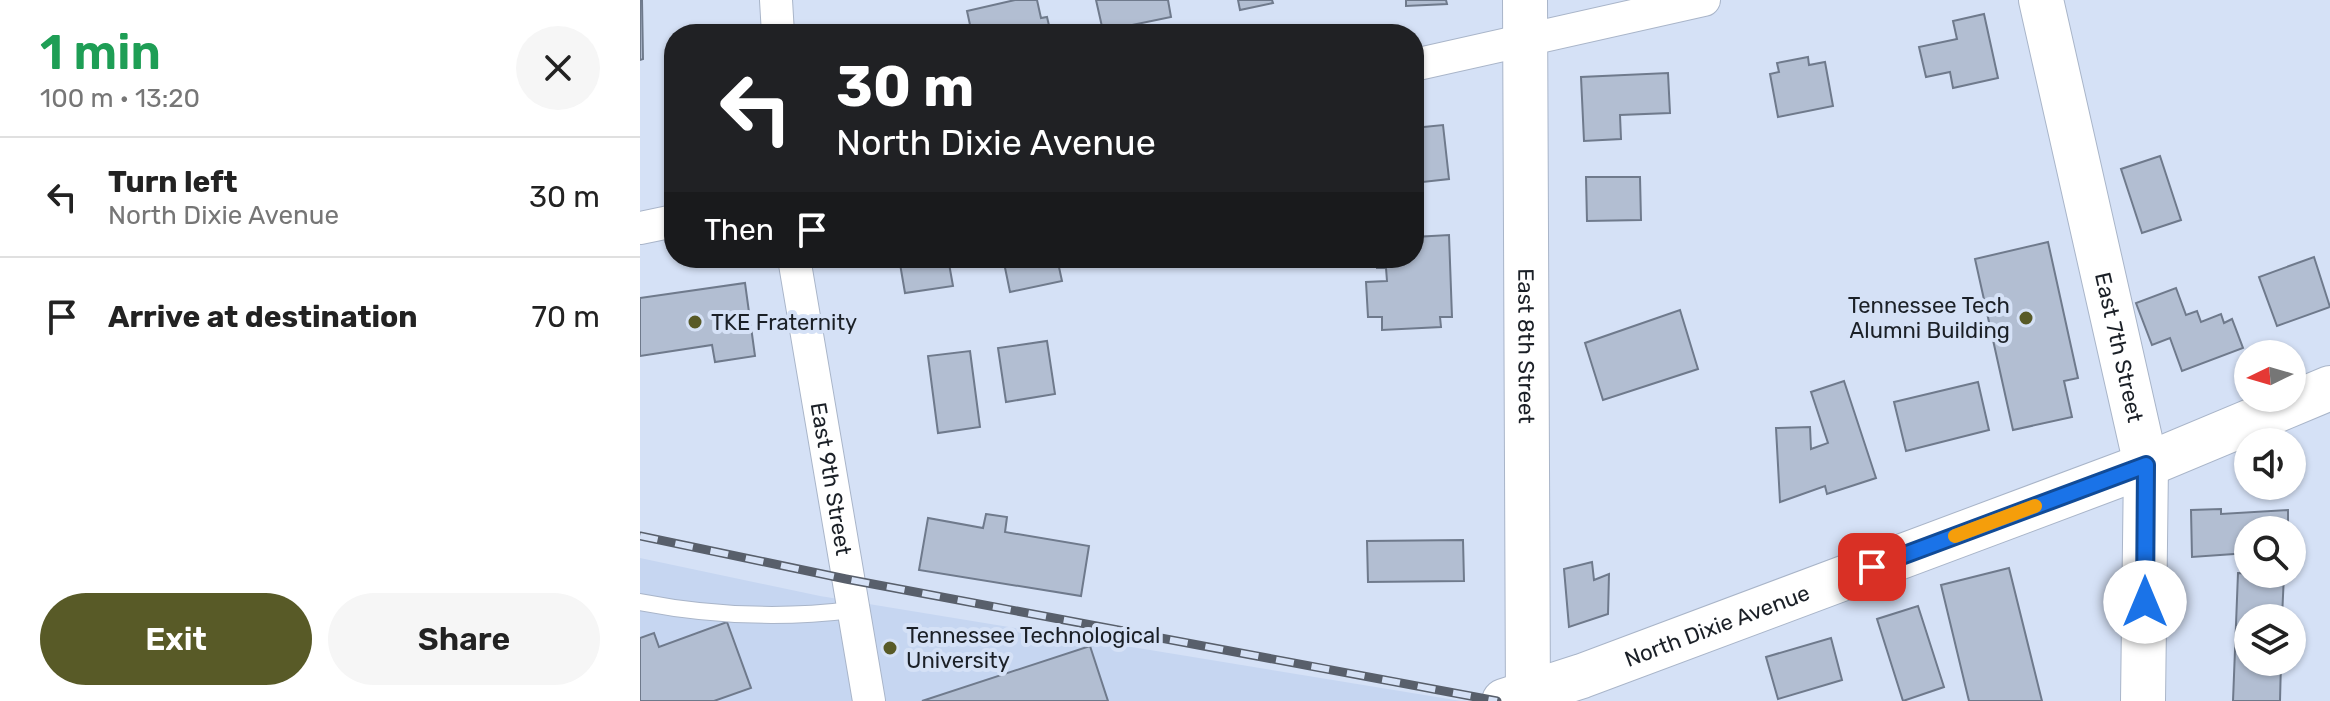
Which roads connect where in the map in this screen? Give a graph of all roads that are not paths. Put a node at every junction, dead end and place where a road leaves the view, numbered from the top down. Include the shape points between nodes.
1 (776, 0) edge
2 (1704, 0) edge
3 (2041, 0) edge
4 (1525, 21) edge
5 (777, 24) edge
6 (1424, 61) edge
7 (664, 223) edge
8 (640, 228) edge
9 (796, 268) edge
10 (2330, 388) edge
11 (2146, 465) junction
12 (640, 602) edge
13 (852, 610) junction
14 (1521, 698) edge
15 (867, 700) edge
16 (2143, 701) edge

1 - 5 street
2 - 4 street
3 - 11 street, East 7th Street
4 - 6 street
4 - 14 street, East 8th Street
7 - 8 street
9 - 13 street, East 9th Street
10 - 11 street, North Dixie Avenue
11 - 14 street, North Dixie Avenue
11 - 16 street, East 7th Street
12 - 13 lane via 754,616
13 - 15 street, East 9th Street

